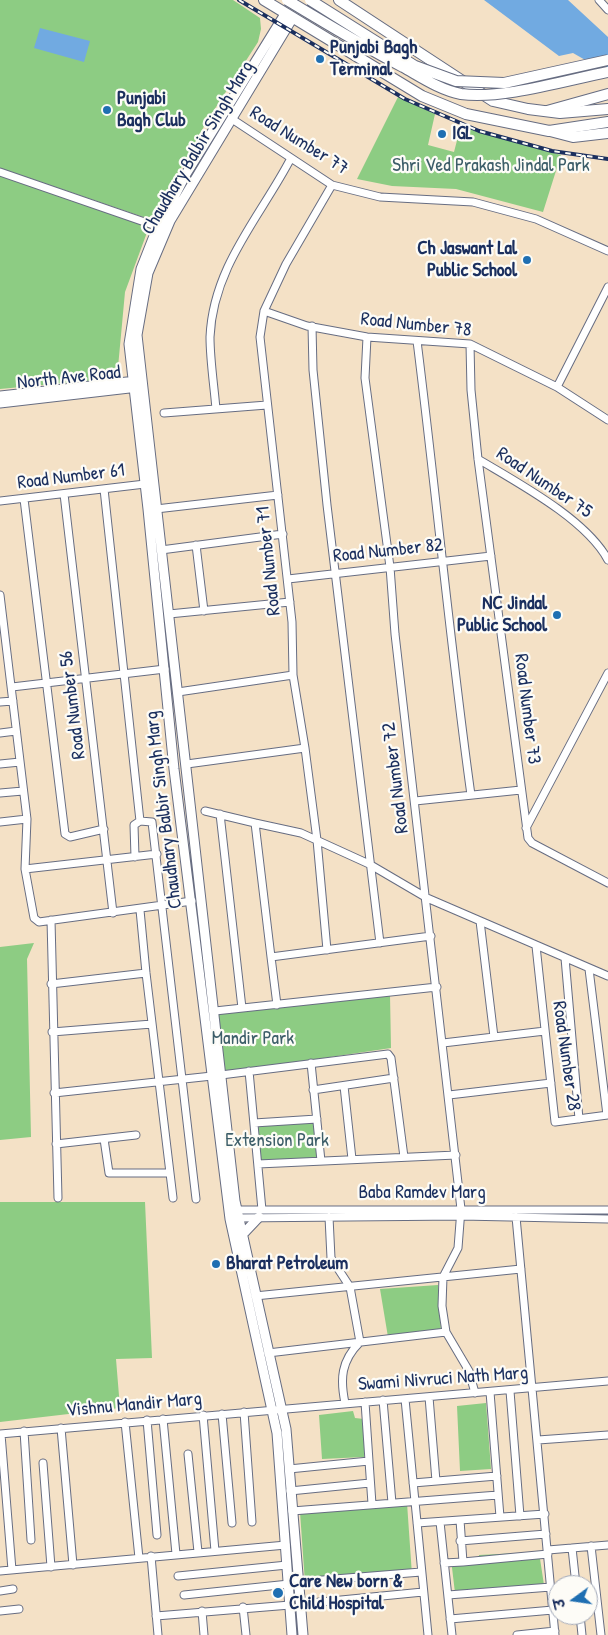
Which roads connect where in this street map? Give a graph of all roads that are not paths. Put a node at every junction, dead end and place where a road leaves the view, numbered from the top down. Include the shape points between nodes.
1 (264, 0) edge
2 (287, 0) edge
3 (310, 0) edge
4 (338, 0) edge
5 (289, 17) junction
6 (318, 33) junction
7 (608, 60) edge
8 (608, 72) edge
9 (603, 95) edge
10 (603, 110) edge
11 (546, 111) junction
12 (232, 119) junction
13 (604, 123) edge
14 (549, 131) junction
15 (608, 133) edge
16 (291, 158) junction
17 (0, 172) edge
18 (332, 185) junction
19 (158, 227) junction
20 (608, 251) edge
21 (608, 287) edge
22 (264, 311) junction
23 (312, 326) junction
24 (367, 337) junction
25 (417, 341) junction
26 (470, 344) junction
27 (137, 384) junction
28 (557, 387) junction
29 (0, 396) edge
30 (0, 402) edge
31 (267, 405) junction
32 (216, 409) junction
33 (164, 414) dead end
34 (608, 420) edge
35 (141, 423) junction
36 (478, 459) junction
37 (145, 484) junction
38 (104, 489) junction
39 (64, 494) junction
40 (278, 495) junction
41 (24, 499) junction
42 (0, 502) edge
43 (156, 510) junction
44 (283, 534) junction
45 (196, 546) junction
46 (161, 550) junction
47 (491, 556) junction
48 (608, 560) edge
49 (444, 561) junction
50 (390, 568) junction
51 (337, 573) junction
52 (288, 579) junction
53 (0, 595) edge
54 (290, 602) junction
55 (1, 610) edge
56 (204, 611) junction
57 (169, 614) junction
58 (3, 642) edge
59 (165, 669) junction
60 (608, 673) edge
61 (126, 675) junction
62 (293, 675) junction
63 (86, 680) junction
64 (47, 684) junction
65 (12, 687) junction
66 (178, 692) junction
67 (13, 700) junction
68 (0, 702) edge
69 (16, 731) junction
70 (0, 733) edge
71 (306, 748) junction
72 (20, 762) junction
73 (0, 764) edge
74 (187, 764) junction
75 (521, 790) junction
76 (23, 791) junction
77 (0, 793) edge
78 (471, 795) junction
79 (415, 801) junction
80 (205, 811) dead end
81 (220, 814) junction
82 (27, 819) junction
83 (140, 821) junction
84 (0, 822) edge
85 (255, 823) junction
86 (526, 828) junction
87 (104, 829) junction
88 (317, 840) junction
89 (157, 854) junction
90 (135, 857) junction
91 (108, 860) junction
92 (369, 864) junction
93 (24, 868) junction
94 (608, 883) edge
95 (427, 898) junction
96 (192, 901) junction
97 (163, 906) junction
98 (140, 910) junction
99 (113, 913) junction
100 (50, 920) junction
101 (480, 921) junction
102 (431, 936) junction
103 (380, 943) junction
104 (536, 946) junction
105 (327, 950) junction
106 (271, 957) junction
107 (565, 958) junction
108 (589, 969) junction
109 (146, 974) junction
110 (608, 976) edge
111 (51, 984) junction
112 (437, 987) junction
113 (276, 1005) junction
114 (242, 1008) junction
115 (215, 1011) junction
116 (152, 1024) junction
117 (545, 1031) junction
118 (52, 1032) junction
119 (494, 1037) junction
120 (443, 1043) junction
121 (310, 1063) junction
122 (249, 1071) junction
123 (216, 1076) junction
124 (394, 1078) junction
125 (183, 1079) junction
126 (159, 1081) junction
127 (551, 1083) junction
128 (344, 1086) junction
129 (314, 1090) junction
130 (54, 1093) junction
131 (449, 1095) junction
132 (608, 1115) edge
133 (579, 1118) junction
134 (317, 1119) junction
135 (254, 1123) junction
136 (136, 1135) dead end
137 (104, 1139) junction
138 (56, 1144) junction
139 (456, 1155) junction
140 (404, 1157) junction
141 (352, 1160) junction
142 (321, 1161) junction
143 (258, 1164) junction
144 (170, 1173) junction
145 (58, 1198) dead end
146 (173, 1198) dead end
147 (196, 1199) dead end
148 (608, 1210) edge
149 (461, 1212) junction
150 (233, 1214) junction
151 (261, 1214) junction
152 (329, 1217) junction
153 (516, 1217) junction
154 (608, 1219) edge
155 (242, 1235) junction
156 (521, 1269) junction
157 (443, 1277) junction
158 (350, 1287) junction
159 (255, 1296) junction
160 (446, 1332) junction
161 (360, 1342) junction
162 (268, 1353) junction
163 (608, 1381) edge
164 (534, 1389) junction
165 (510, 1391) junction
166 (490, 1392) junction
167 (475, 1393) junction
168 (429, 1397) junction
169 (405, 1399) junction
170 (383, 1400) junction
171 (365, 1402) junction
172 (345, 1403) junction
173 (276, 1408) junction
174 (244, 1412) junction
175 (222, 1414) junction
176 (203, 1415) junction
177 (164, 1419) junction
178 (147, 1420) junction
179 (125, 1422) junction
180 (61, 1428) junction
181 (24, 1431) junction
182 (1, 1434) edge
183 (608, 1435) edge
184 (538, 1440) junction
185 (188, 1454) dead end
186 (369, 1461) junction
187 (43, 1463) dead end
188 (289, 1469) junction
189 (497, 1476) junction
190 (436, 1481) junction
191 (370, 1483) junction
192 (413, 1483) junction
193 (3, 1485) edge
194 (290, 1491) junction
195 (498, 1494) junction
196 (415, 1502) junction
197 (392, 1503) junction
198 (372, 1504) junction
199 (292, 1511) junction
200 (545, 1514) junction
201 (520, 1516) junction
202 (500, 1517) junction
203 (460, 1520) junction
204 (252, 1522) dead end
205 (440, 1522) junction
206 (232, 1523) dead end
207 (417, 1523) junction
208 (9, 1526) junction
209 (0, 1527) edge
210 (546, 1534) junction
211 (156, 1535) dead end
212 (31, 1540) dead end
213 (460, 1541) junction
214 (286, 1545) junction
215 (608, 1545) edge
216 (591, 1546) junction
217 (572, 1548) junction
218 (215, 1551) junction
219 (198, 1552) junction
220 (548, 1552) junction
221 (176, 1554) junction
222 (151, 1556) junction
223 (138, 1558) junction
224 (463, 1562) junction
225 (73, 1564) junction
226 (444, 1564) junction
227 (287, 1565) junction
228 (51, 1567) junction
229 (12, 1570) junction
230 (0, 1571) edge
231 (421, 1572) junction
232 (550, 1575) edge
233 (575, 1575) edge
234 (178, 1576) dead end
235 (293, 1583) junction
236 (548, 1587) edge
237 (0, 1590) edge
238 (13, 1590) dead end
239 (423, 1592) junction
240 (184, 1595) dead end
241 (448, 1595) junction
242 (295, 1605) junction
243 (243, 1607) junction
244 (18, 1609) dead end
245 (548, 1610) edge
246 (0, 1611) edge
247 (202, 1611) junction
248 (156, 1616) junction
249 (450, 1619) junction
250 (555, 1633) edge
251 (158, 1635) edge
252 (204, 1635) edge
253 (246, 1635) edge
254 (292, 1635) edge
255 (303, 1635) edge
256 (428, 1635) edge
257 (452, 1635) edge
258 (517, 1635) edge
259 (601, 1635) edge

1 - 5 main road
2 - 8 main road, bridge via 445,90 493,94
3 - 7 main road, bridge via 415,66 456,81 504,83
4 - 6 main road
4 - 11 main road via 485,97 506,105
5 - 6 main road
5 - 12 street, Chaudhary Balbir Singh Marg
5 - 19 street, Chaudhary Balbir Singh Marg via 186,174
6 - 14 main road via 422,96 466,114
9 - 11 main road
10 - 11 main road
12 - 16 street, Road Number 77
12 - 27 street, Chaudhary Balbir Singh Marg via 170,221 154,255 140,308
13 - 14 main road
14 - 15 main road via 573,137
16 - 18 street, Road Number 77
16 - 32 street via 226,270 210,338
17 - 19 street
18 - 20 street, Road Number 77 via 380,197 473,202 536,219
18 - 22 street, Road Number 71 via 286,264
19 - 27 street, Chaudhary Balbir Singh Marg via 141,269 132,313 129,344
21 - 28 street
22 - 23 street, Road Number 78
22 - 31 street, Road Number 71 via 260,337
23 - 24 street, Road Number 78
23 - 51 street via 313,370
24 - 25 street, Road Number 78
24 - 50 street, Road Number 72 via 365,378
25 - 26 street, Road Number 78
25 - 49 street
26 - 28 street, Road Number 78
26 - 36 street, Road Number 73
27 - 29 street
27 - 30 street, North Ave Road
27 - 35 street, Chaudhary Balbir Singh Marg
28 - 34 street, Road Number 78
31 - 32 street
31 - 40 street, Road Number 71
32 - 33 street
35 - 37 street, Chaudhary Balbir Singh Marg
35 - 43 street, Chaudhary Balbir Singh Marg
36 - 47 street, Road Number 73
36 - 48 street, Road Number 75 via 573,522 595,541
37 - 38 street, Road Number 61
37 - 59 street, Chaudhary Balbir Singh Marg
38 - 39 street, Road Number 61
38 - 61 street
39 - 41 street, Road Number 61
39 - 63 street, Road Number 56
40 - 43 street
40 - 44 street, Road Number 71
41 - 42 street, Road Number 61
41 - 64 street
43 - 46 street, Chaudhary Balbir Singh Marg
44 - 45 street
44 - 52 street, Road Number 71
45 - 46 street
45 - 56 street
46 - 57 street, Chaudhary Balbir Singh Marg
47 - 49 street, Road Number 82
47 - 75 street, Road Number 73
49 - 50 street, Road Number 82
49 - 78 street via 456,690
50 - 51 street, Road Number 82
50 - 79 street, Road Number 72
51 - 52 street, Road Number 82
51 - 92 street
52 - 54 street, Road Number 71
53 - 55 street
54 - 56 street
54 - 62 street, Road Number 71
55 - 58 street
56 - 57 street
57 - 66 street, Chaudhary Balbir Singh Marg
58 - 65 street
59 - 61 street
59 - 96 street, Chaudhary Balbir Singh Marg via 174,769
60 - 86 street
61 - 63 street
61 - 83 street
62 - 66 street
62 - 71 street, Road Number 71
63 - 64 street
63 - 87 street, Road Number 56
64 - 65 street
64 - 87 street via 65,834 70,837
65 - 67 street
66 - 74 street, Chaudhary Balbir Singh Marg
67 - 68 street
67 - 69 street
69 - 70 street
69 - 72 street
71 - 74 street
71 - 88 street, Road Number 71
72 - 73 street
72 - 76 street
74 - 115 street, Chaudhary Balbir Singh Marg
75 - 78 street
75 - 86 street, Road Number 73
76 - 77 street
76 - 82 street
78 - 79 street
79 - 95 street, Road Number 72
80 - 81 street
81 - 85 street
81 - 114 street
82 - 84 street
82 - 93 street
83 - 89 street via 152,822
83 - 90 street via 134,827
85 - 88 street
85 - 106 street
86 - 94 street, Road Number 73 via 532,843
87 - 91 street, Road Number 56
88 - 92 street
88 - 105 street, Road Number 71
89 - 90 street
89 - 97 street
90 - 91 street
91 - 93 street
91 - 99 street, Road Number 56
92 - 95 street
92 - 103 street
93 - 100 street via 34,918 39,922
95 - 101 street
95 - 102 street, Road Number 72
96 - 97 street
96 - 123 street, Chaudhary Balbir Singh Marg
97 - 98 street
97 - 125 street
98 - 99 street
98 - 109 street
99 - 100 street
100 - 111 street
101 - 104 street
101 - 119 street
102 - 103 street
102 - 112 street, Road Number 72
103 - 105 street
104 - 107 street
104 - 117 street, Road Number 28
105 - 106 street
106 - 113 street
107 - 108 street
107 - 133 street
108 - 110 street
108 - 132 street
109 - 111 street
109 - 116 street
111 - 118 street
112 - 113 street
112 - 120 street, Road Number 72
113 - 114 street
114 - 115 street
115 - 123 street, Chaudhary Balbir Singh Marg
116 - 118 street
116 - 126 street
117 - 119 street
117 - 127 street, Road Number 28
118 - 130 street
119 - 120 street
120 - 131 street, Road Number 72
121 - 122 street
121 - 124 street via 385,1053 391,1058
121 - 129 street
122 - 123 street
122 - 135 street
123 - 125 street
123 - 150 street, Chaudhary Balbir Singh Marg
124 - 128 street
124 - 140 street
125 - 126 street
125 - 147 street
126 - 130 street
126 - 144 street
127 - 131 street
127 - 133 street, Road Number 28 via 555,1122
128 - 129 street
128 - 141 street
129 - 134 street
130 - 138 street
131 - 139 street, Road Number 72
132 - 133 street, Road Number 28
134 - 135 street
134 - 142 street
135 - 143 street
136 - 137 street
137 - 138 street
137 - 144 street via 109,1174
138 - 145 street
139 - 140 street
139 - 149 street, Road Number 72
140 - 141 street
141 - 142 street
142 - 143 street
143 - 151 street
144 - 146 street
148 - 149 street, Baba Ramdev Marg
149 - 151 street, Baba Ramdev Marg
149 - 152 street, Baba Ramdev Marg
149 - 153 street, Baba Ramdev Marg
149 - 157 street, Road Number 72 via 458,1248
150 - 151 street, Baba Ramdev Marg
150 - 155 street, Chaudhary Balbir Singh Marg
150 - 173 street, Chaudhary Balbir Singh Marg
151 - 152 street, Baba Ramdev Marg
151 - 155 street
152 - 158 street via 331,1258
153 - 154 street, Baba Ramdev Marg
153 - 156 street
155 - 159 street, Chaudhary Balbir Singh Marg
156 - 157 street
156 - 164 street
157 - 158 street
157 - 160 street via 442,1306
158 - 159 street
158 - 161 street
159 - 162 street, Chaudhary Balbir Singh Marg
160 - 161 street
160 - 167 street via 469,1371
161 - 162 street
161 - 172 street via 350,1352 341,1372
162 - 173 street, Chaudhary Balbir Singh Marg
163 - 164 street, Swami Nivruci Nath Marg
164 - 165 street, Swami Nivruci Nath Marg
164 - 184 street
165 - 166 street, Swami Nivruci Nath Marg
165 - 201 street
166 - 167 street, Swami Nivruci Nath Marg
166 - 189 street
167 - 168 street, Swami Nivruci Nath Marg
168 - 169 street, Swami Nivruci Nath Marg
168 - 190 street
169 - 170 street, Swami Nivruci Nath Marg
169 - 192 street
170 - 171 street, Swami Nivruci Nath Marg
170 - 197 street
171 - 172 street, Swami Nivruci Nath Marg
171 - 186 street
172 - 173 street, Swami Nivruci Nath Marg
173 - 174 street, Vishnu Mandir Marg
173 - 188 street, Chaudhary Balbir Singh Marg via 286,1429
173 - 214 street, Chaudhary Balbir Singh Marg
174 - 175 street, Vishnu Mandir Marg
174 - 204 street
175 - 176 street, Vishnu Mandir Marg
175 - 206 street
176 - 177 street, Vishnu Mandir Marg
176 - 218 street
177 - 178 street, Vishnu Mandir Marg
177 - 221 street
178 - 179 street, Vishnu Mandir Marg
178 - 211 street
179 - 180 street, Vishnu Mandir Marg
179 - 223 street
180 - 181 street, Vishnu Mandir Marg
180 - 225 street
181 - 182 street, Vishnu Mandir Marg
181 - 212 street
182 - 193 street
183 - 184 street
184 - 200 street
185 - 219 street
186 - 188 street
186 - 191 street
187 - 228 street
188 - 194 street, Chaudhary Balbir Singh Marg
189 - 190 street
189 - 195 street
190 - 192 street
191 - 194 street
191 - 198 street
192 - 196 street
193 - 208 street
194 - 199 street, Chaudhary Balbir Singh Marg
195 - 196 street
195 - 202 street
196 - 197 street
196 - 207 street
197 - 198 street
198 - 199 street
199 - 235 street, Chaudhary Balbir Singh Marg
200 - 201 street
200 - 210 street
201 - 202 street
202 - 203 street
203 - 205 street
203 - 213 street
205 - 207 street
205 - 226 street
207 - 231 street
208 - 209 street
208 - 229 street
210 - 213 street
210 - 220 street
213 - 224 street
214 - 218 street
214 - 227 street, Chaudhary Balbir Singh Marg
215 - 216 street
216 - 217 street
216 - 259 street
217 - 220 street
217 - 233 street
218 - 219 street
219 - 221 street
220 - 224 street
220 - 232 street
221 - 222 street
222 - 223 street
222 - 248 street
223 - 225 street
224 - 226 street
225 - 228 street
226 - 241 street
227 - 234 street
227 - 235 street, Chaudhary Balbir Singh Marg
228 - 229 street
229 - 230 street
231 - 235 street
231 - 239 street
235 - 240 street
235 - 242 street, Chaudhary Balbir Singh Marg
236 - 241 street
237 - 238 street
239 - 242 street
239 - 256 street
241 - 249 street
242 - 243 street
242 - 254 street, Chaudhary Balbir Singh Marg
242 - 255 street, Chaudhary Balbir Singh Marg
243 - 247 street
243 - 253 street
244 - 246 street
245 - 249 street
247 - 248 street
247 - 252 street
248 - 251 street
249 - 257 street
250 - 258 street

